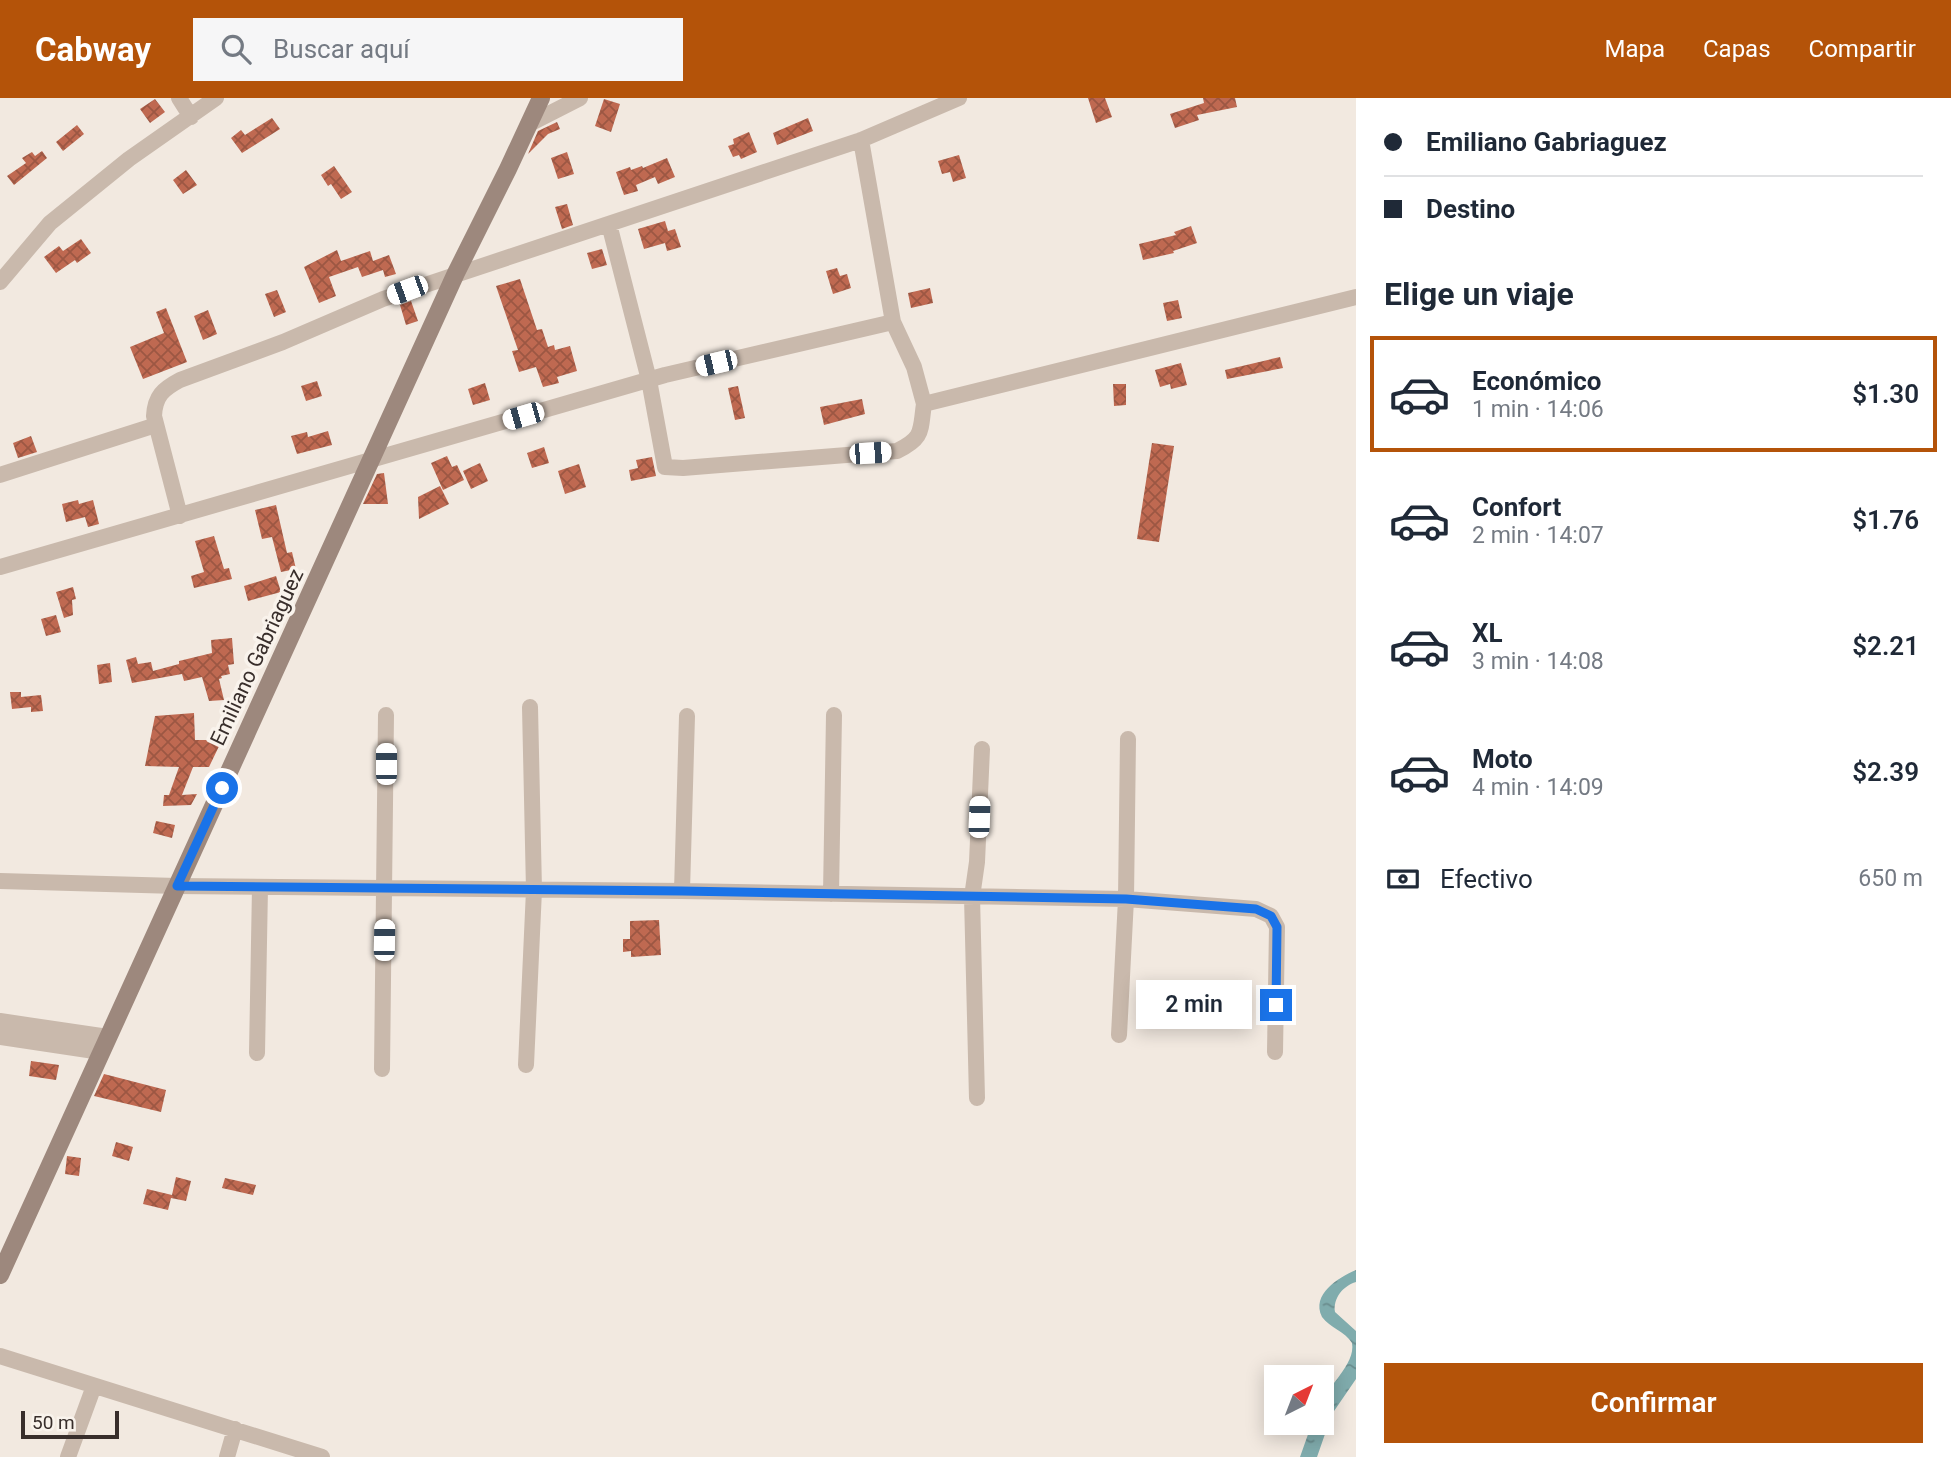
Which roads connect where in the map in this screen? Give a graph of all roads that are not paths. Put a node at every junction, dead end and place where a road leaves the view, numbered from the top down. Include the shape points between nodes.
1 (178, 98) edge
2 (216, 98) edge
3 (541, 98) edge
4 (580, 98) edge
5 (959, 98) edge
6 (191, 117) junction
7 (529, 124) junction
8 (861, 139) junction
9 (609, 224) junction
10 (456, 273) junction
11 (0, 281) edge
12 (1356, 297) edge
13 (893, 322) junction
14 (649, 380) junction
15 (924, 404) junction
16 (156, 425) junction
17 (372, 461) junction
18 (0, 475) edge
19 (180, 516) junction
20 (0, 567) edge
21 (530, 707) dead end
22 (386, 715) dead end
23 (834, 715) dead end
24 (687, 716) dead end
25 (1128, 739) dead end
26 (982, 750) dead end
27 (0, 881) edge
28 (177, 886) junction
29 (260, 887) junction
30 (386, 888) junction
31 (534, 890) junction
32 (682, 891) junction
33 (831, 894) junction
34 (972, 897) junction
35 (1126, 899) junction
36 (0, 1021) edge
37 (1119, 1035) dead end
38 (0, 1037) edge
39 (105, 1045) junction
40 (257, 1052) dead end
41 (1275, 1052) dead end
42 (526, 1065) dead end
43 (382, 1069) dead end
44 (977, 1098) dead end
45 (0, 1275) edge
46 (0, 1356) edge
47 (94, 1385) junction
48 (235, 1429) junction
49 (68, 1457) edge
50 (227, 1457) edge
51 (322, 1457) edge

1 - 6 street
2 - 6 street
3 - 7 main road, Emiliano Gabriaguez
4 - 7 street
5 - 8 street
6 - 11 street via 129,159 50,223
7 - 10 main road, Emiliano Gabriaguez
8 - 9 street
8 - 13 street
9 - 10 street
9 - 14 street
10 - 16 street via 164,388 155,401
10 - 17 main road, Emiliano Gabriaguez
12 - 15 street
13 - 14 street
13 - 15 street via 914,367
14 - 15 street via 666,467 897,451 913,443 920,432
14 - 17 street
16 - 18 street
16 - 19 street
17 - 19 street
17 - 28 main road, Emiliano Gabriaguez
19 - 20 street
21 - 31 street
22 - 30 street
23 - 33 street
24 - 32 street
25 - 35 street
26 - 34 street
27 - 28 street
28 - 29 street
28 - 39 main road, Emiliano Gabriaguez
29 - 30 street
29 - 40 street
30 - 31 street
30 - 43 street
31 - 32 street
31 - 42 street
32 - 33 street
33 - 34 street
34 - 35 street
34 - 44 street
35 - 37 street
35 - 41 street via 1256,909 1271,916 1277,927
36 - 39 street
38 - 39 street
39 - 45 main road, Emiliano Gabriaguez
46 - 47 street
47 - 48 street
47 - 49 street
48 - 50 street
48 - 51 street

